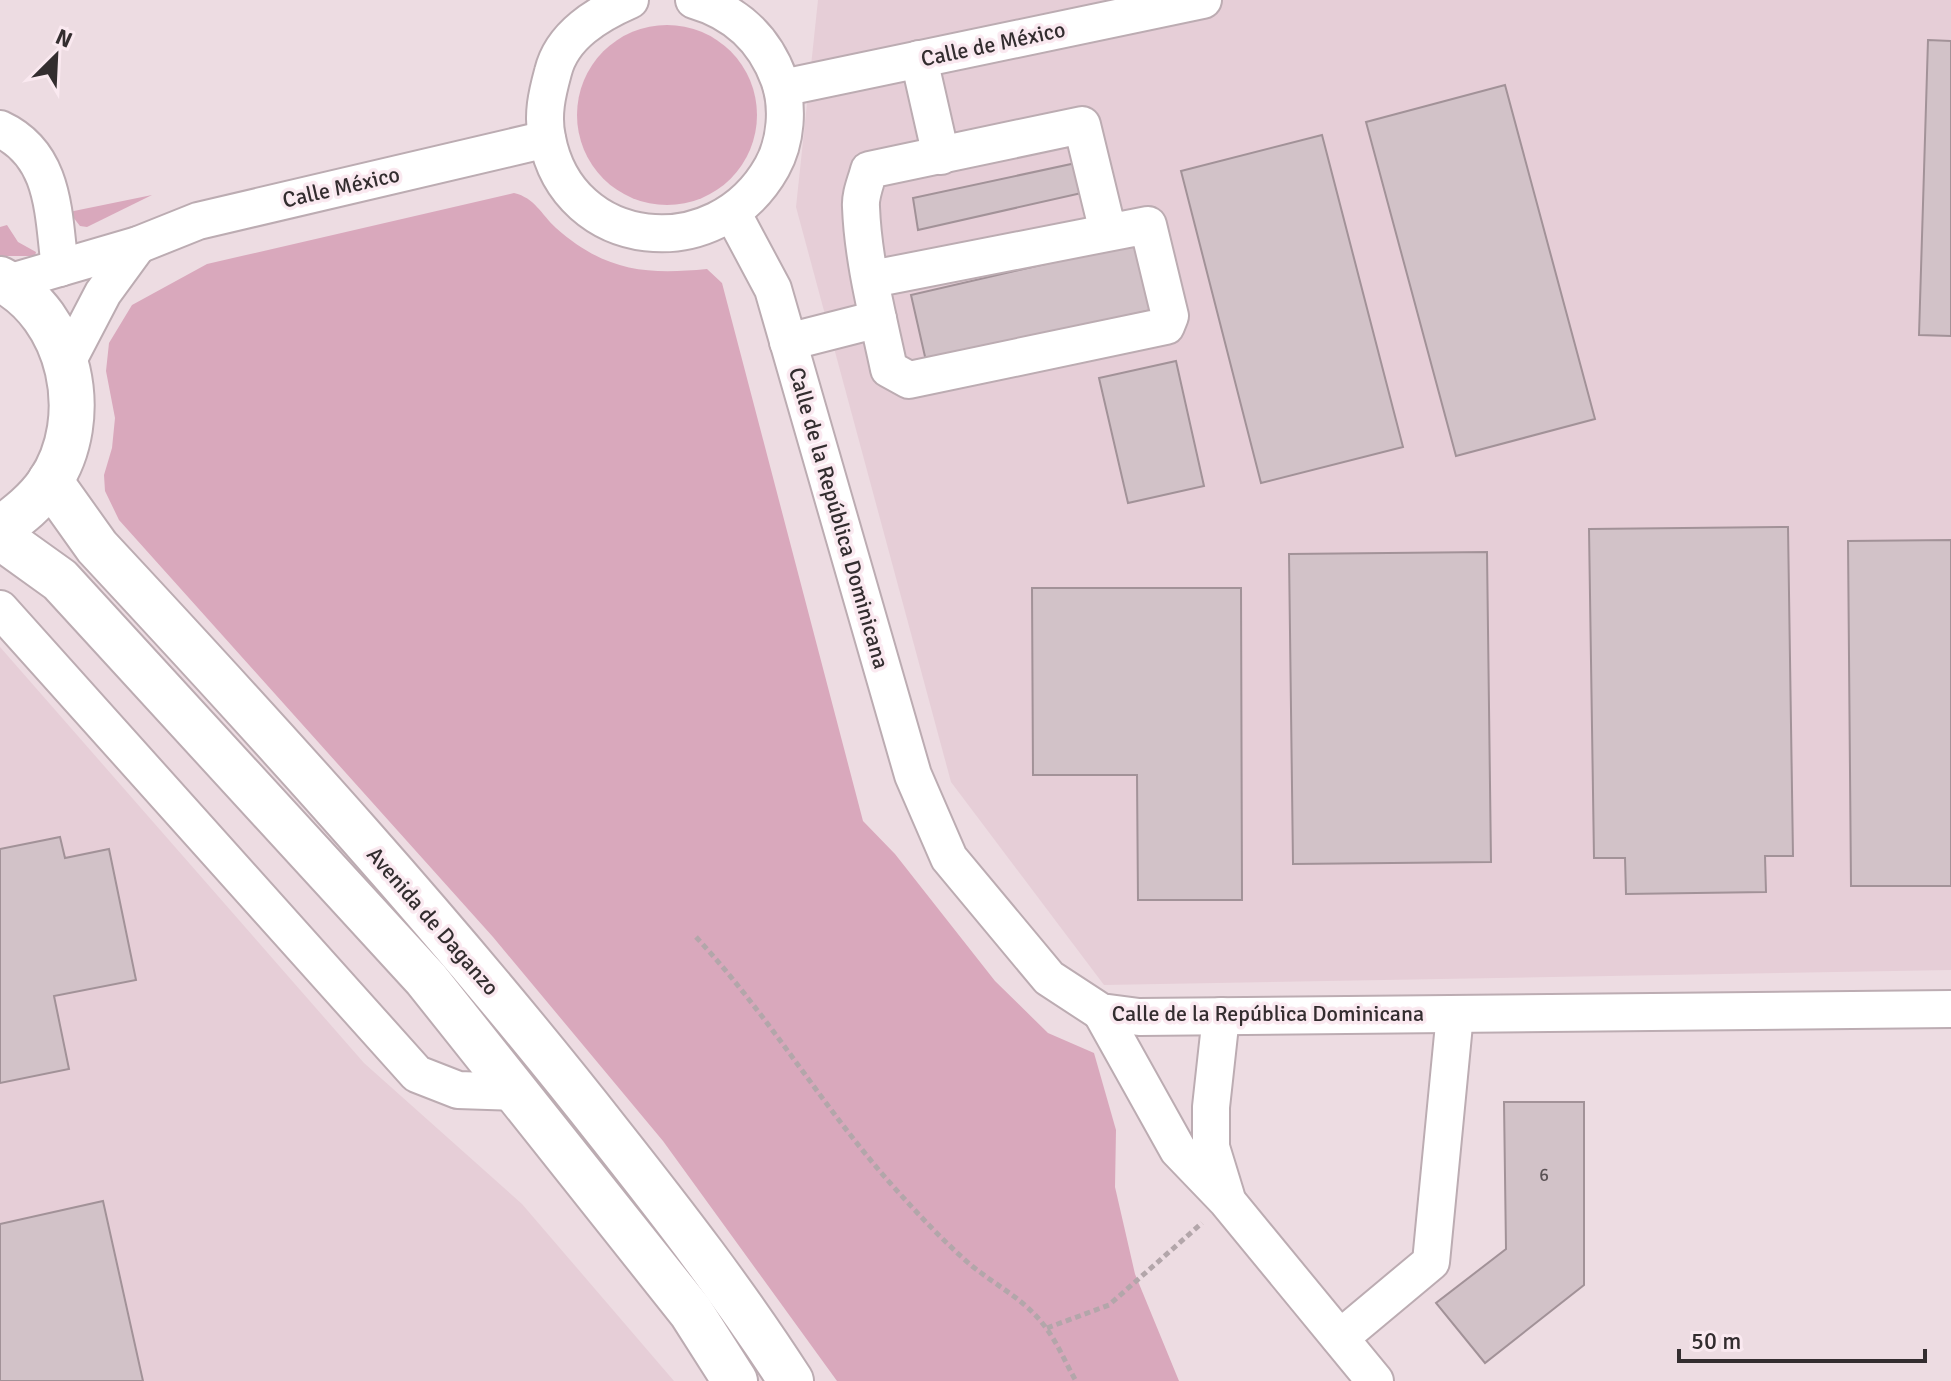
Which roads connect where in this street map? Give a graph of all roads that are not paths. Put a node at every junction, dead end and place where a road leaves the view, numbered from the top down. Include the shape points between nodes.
1 (630, 0) edge
2 (1203, 0) edge
3 (711, 2) edge
4 (919, 59) junction
5 (782, 88) junction
6 (0, 129) edge
7 (547, 139) junction
8 (941, 156) junction
9 (733, 214) junction
10 (1108, 232) junction
11 (138, 245) junction
12 (60, 268) junction
13 (872, 279) junction
14 (4, 281) edge
15 (878, 319) junction
16 (788, 342) junction
17 (67, 362) junction
18 (50, 481) junction
19 (0, 529) edge
20 (0, 537) edge
21 (0, 609) edge
22 (1951, 1009) edge
23 (1101, 1012) junction
24 (1455, 1014) junction
25 (1221, 1016) junction
26 (515, 1092) junction
27 (1227, 1201) junction
28 (1340, 1338) junction
29 (735, 1381) edge
30 (791, 1381) edge
31 (1375, 1381) edge

1 - 7 street via 601,12 579,30 555,64 545,103
2 - 4 street, Calle de México
3 - 5 street via 751,31 772,60
4 - 5 street, Calle de México
4 - 8 street
5 - 9 street via 785,123 778,157 759,190
6 - 12 street via 19,138 48,177
7 - 9 street via 562,178 588,207 623,227 661,235 701,229
7 - 11 street, Calle México via 198,221
8 - 10 street via 1082,125
8 - 13 street via 869,170 860,204
9 - 16 street, Calle de la República Dominicana via 773,289
10 - 13 street
10 - 15 street via 1148,225 1170,316 1166,326 909,380 889,369
11 - 12 street, Calle México
11 - 17 street via 103,293
12 - 14 street, Calle México
13 - 15 street
14 - 17 main road via 34,305
15 - 16 street
16 - 23 street, Calle de la República Dominicana via 913,775 949,858 1049,978
17 - 18 main road via 71,417 67,444
18 - 19 main road via 26,511
18 - 30 main road, Avenida de Daganzo via 97,547 459,949 553,1062 734,1293
20 - 26 main road, Avenida de Daganzo via 60,580 426,979
21 - 26 street via 417,1074 458,1090
22 - 24 street, Calle de la República Dominicana
23 - 25 street, Calle de la República Dominicana
23 - 27 street via 1178,1150
24 - 25 street, Calle de la República Dominicana
24 - 28 street via 1431,1262
25 - 27 street via 1211,1147
26 - 29 main road, Avenida de Daganzo via 691,1312
27 - 28 street
28 - 31 street

